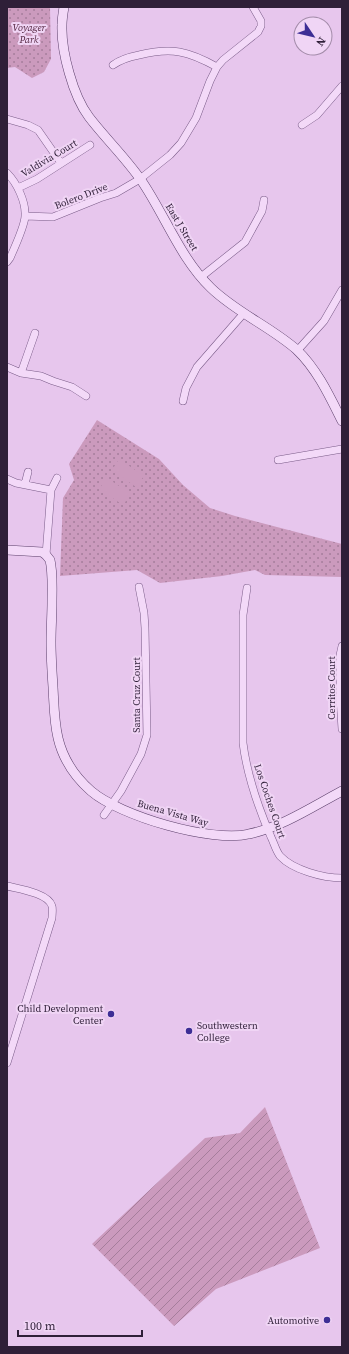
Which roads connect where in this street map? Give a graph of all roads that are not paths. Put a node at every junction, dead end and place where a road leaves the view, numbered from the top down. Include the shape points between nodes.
1 (64, 7) edge
2 (253, 7) edge
3 (113, 65) dead end
4 (217, 67) junction
5 (342, 86) edge
6 (7, 119) edge
7 (302, 125) dead end
8 (90, 145) dead end
9 (61, 163) junction
10 (7, 173) edge
11 (140, 179) junction
12 (18, 188) junction
13 (264, 200) dead end
14 (25, 216) junction
15 (7, 262) edge
16 (201, 278) junction
17 (342, 290) edge
18 (244, 313) junction
19 (35, 333) dead end
20 (297, 351) junction
21 (7, 367) edge
22 (21, 373) junction
23 (86, 396) dead end
24 (183, 401) dead end
25 (342, 421) edge
26 (342, 449) edge
27 (278, 460) dead end
28 (28, 472) dead end
29 (57, 478) dead end
30 (7, 479) edge
31 (25, 484) junction
32 (51, 490) junction
33 (7, 550) edge
34 (46, 555) junction
35 (139, 587) dead end
36 (247, 588) dead end
37 (342, 646) edge
38 (342, 729) edge
39 (342, 791) edge
40 (112, 805) junction
41 (104, 815) dead end
42 (267, 829) junction
43 (342, 878) edge
44 (7, 886) edge
45 (7, 1063) edge

1 - 11 street, East J Street via 62,26 67,64 77,95 88,115
2 - 4 street via 261,21 258,32
3 - 4 street via 122,59 169,50 194,55
4 - 11 street, Bolero Drive via 196,118 182,143
5 - 7 street via 317,115
6 - 9 street via 38,130
8 - 9 street, Valdivia Court
9 - 12 street, Valdivia Court
10 - 12 street
11 - 14 street, Bolero Drive via 116,193 53,217
11 - 16 street, East J Street
12 - 14 street
13 - 16 street via 262,211 245,242
14 - 15 street
16 - 18 street, East J Street
17 - 20 street via 324,321
18 - 20 street, East J Street
18 - 24 street via 198,367 186,388
19 - 22 street
20 - 25 street, East J Street via 320,380
21 - 22 street
22 - 23 street via 41,376 72,386
26 - 27 street
28 - 31 street
29 - 32 street
30 - 31 street
31 - 32 street
32 - 34 street
33 - 34 street via 42,552
34 - 40 street, Buena Vista Way via 51,565 54,718 58,738 65,759 79,779 91,792
35 - 40 street, Santa Cruz Court via 145,628 147,735 141,754
36 - 42 street, Los Coches Court via 243,615 243,743 248,770
37 - 38 street, Cerritos Court
39 - 42 street, Buena Vista Way
40 - 41 street, Santa Cruz Court
40 - 42 street, Buena Vista Way via 188,831 216,836 234,836
42 - 43 street, Los Coches Court via 279,854 288,863 324,876
44 - 45 street via 43,896 49,900 52,907 52,918

